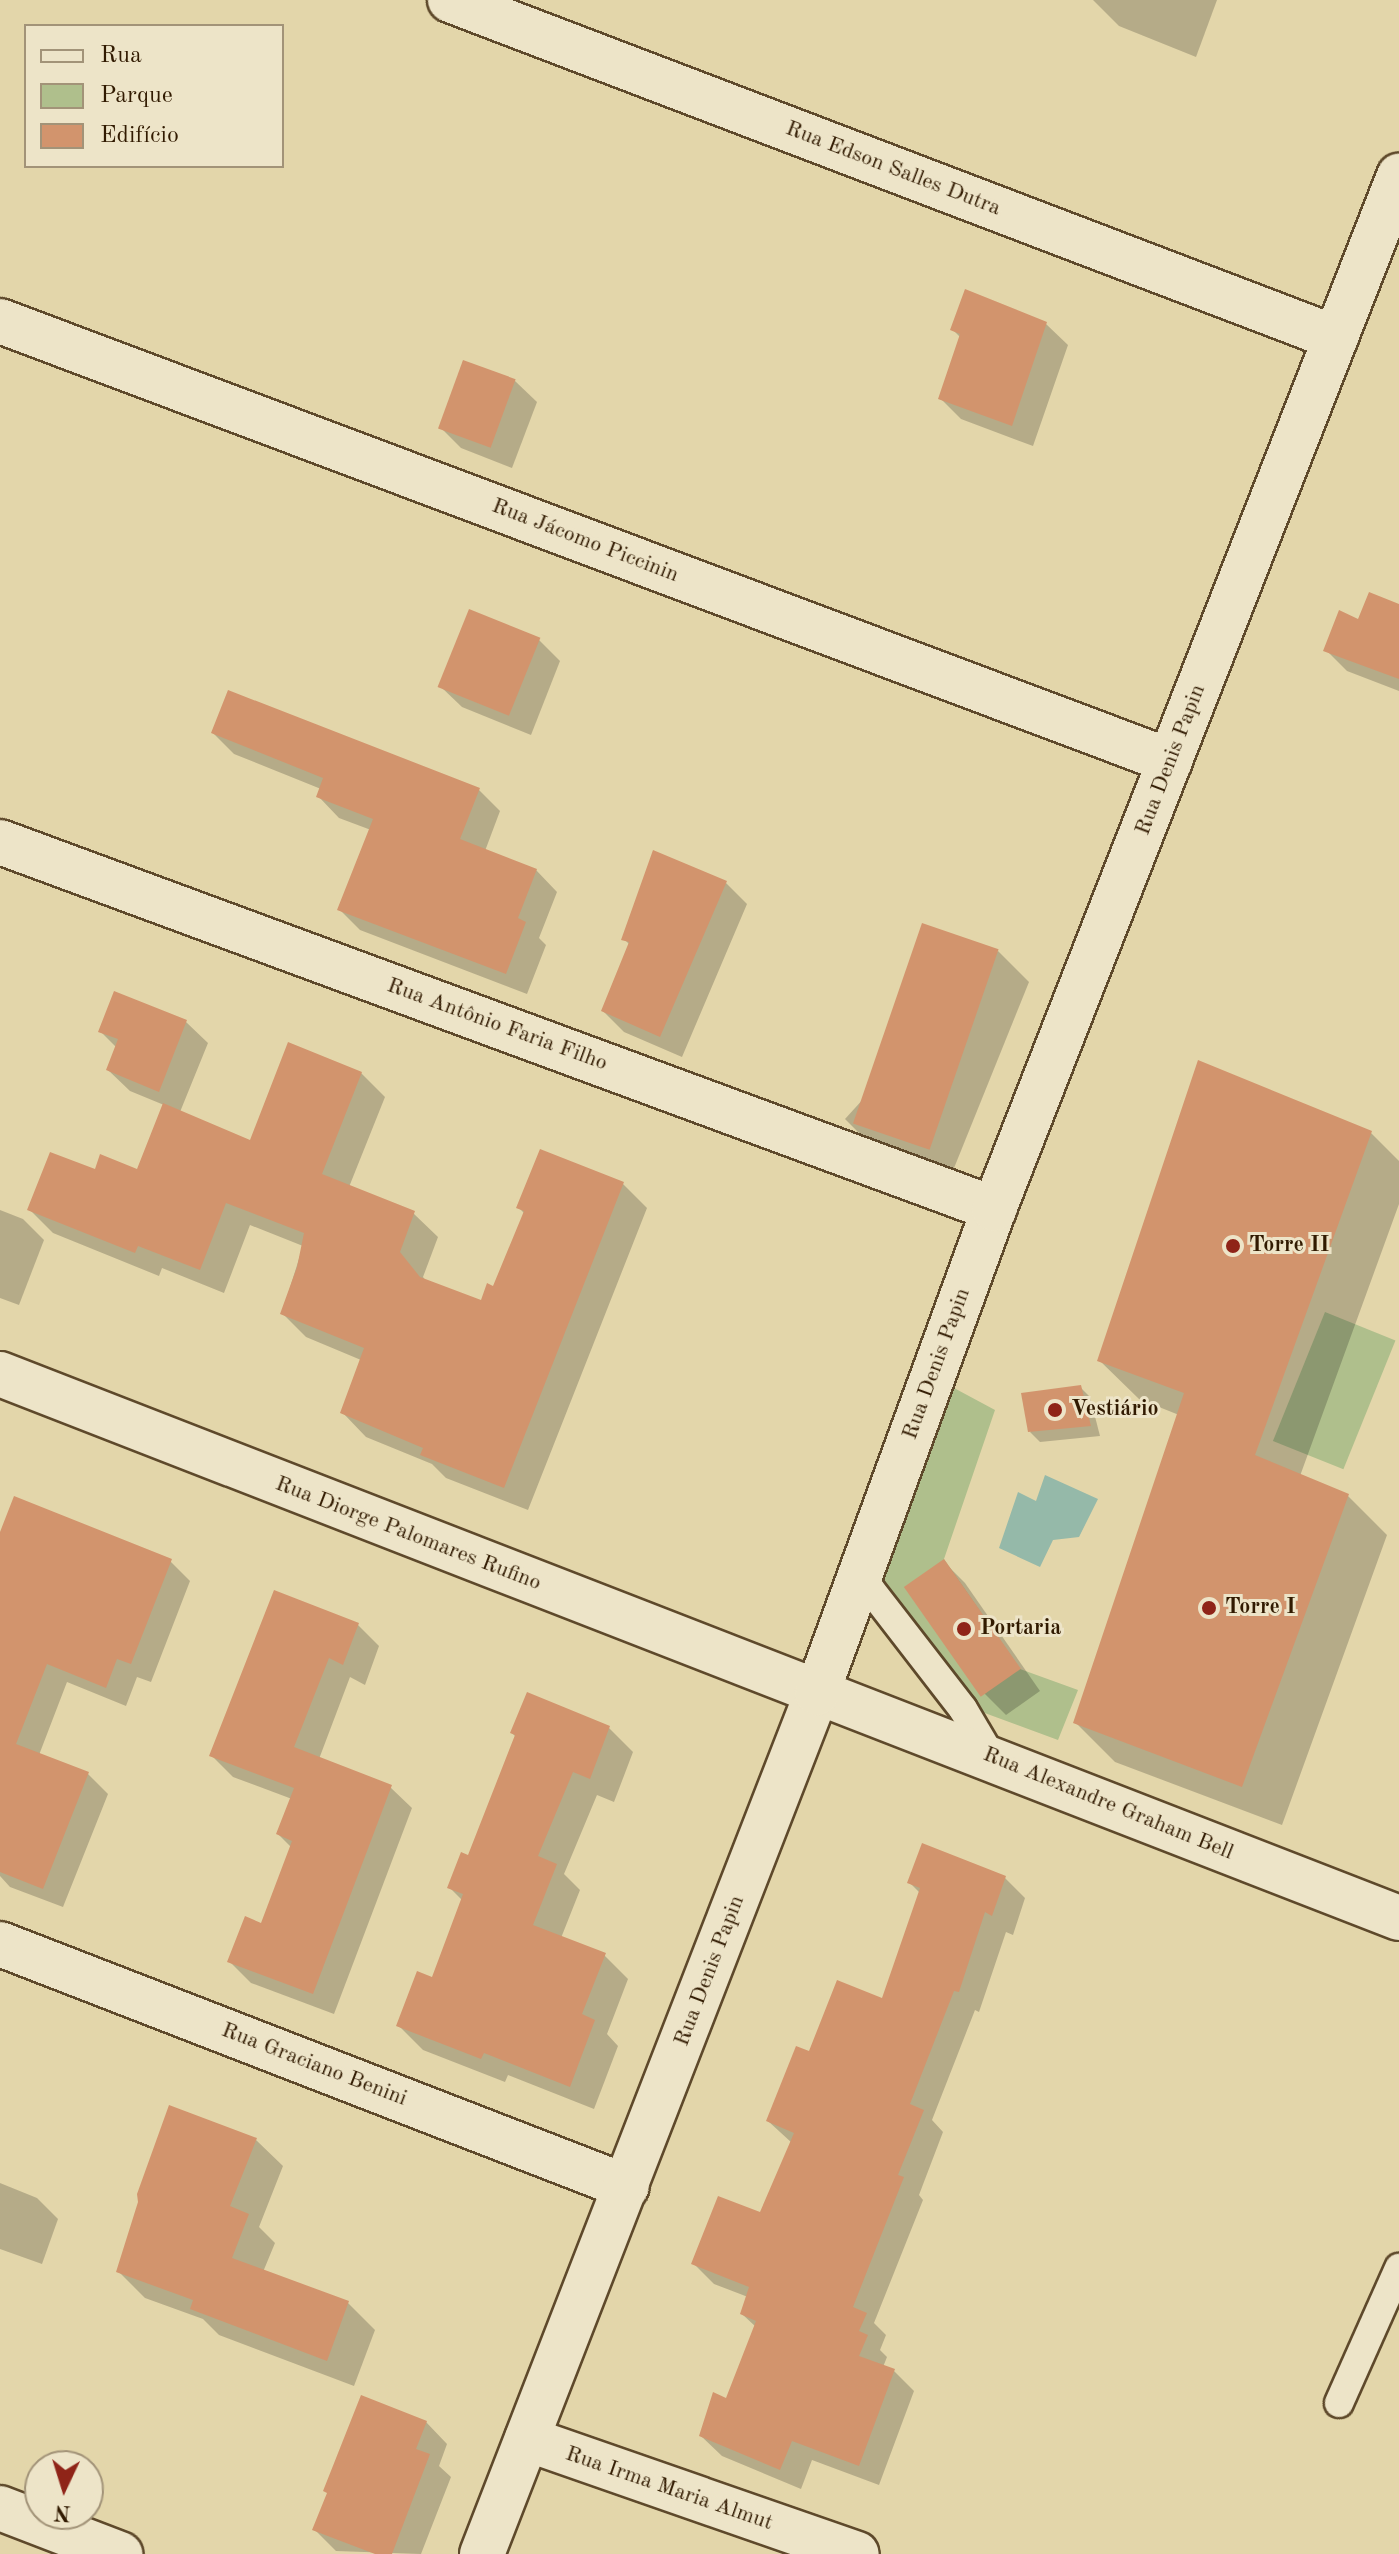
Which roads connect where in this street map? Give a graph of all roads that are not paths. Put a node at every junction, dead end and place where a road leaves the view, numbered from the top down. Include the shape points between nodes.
1 (450, 0) edge
2 (1399, 176) edge
3 (1389, 233) edge
4 (0, 321) edge
5 (1336, 338) junction
6 (1170, 761) junction
7 (0, 842) edge
8 (994, 1209) junction
9 (0, 1374) edge
10 (856, 1584) junction
11 (817, 1693) junction
12 (992, 1758) junction
13 (1399, 1918) edge
14 (0, 1944) edge
15 (627, 2187) junction
16 (1399, 2268) edge
17 (1339, 2403) dead end
18 (527, 2439) junction
19 (0, 2508) edge
20 (120, 2554) edge
21 (482, 2554) edge
22 (857, 2554) edge

1 - 5 street, Rua Edson Salles Dutra
2 - 3 street, Rua Denis Papin
3 - 5 street, Rua Denis Papin
4 - 6 street, Rua Jácomo Piccinin
5 - 6 street, Rua Denis Papin
6 - 8 street, Rua Denis Papin
7 - 8 street, Rua Antônio Faria Filho
8 - 10 street, Rua Denis Papin
9 - 11 street, Rua Diorge Palomares Rufino
10 - 11 street, Rua Denis Papin
10 - 12 lane via 871,1590 963,1709
11 - 12 street, Rua Alexandre Graham Bell
11 - 15 street, Rua Denis Papin
12 - 13 street, Rua Alexandre Graham Bell
14 - 15 street, Rua Graciano Benini
15 - 18 street, Rua Denis Papin
16 - 17 lane
18 - 21 street, Rua Denis Papin
18 - 22 street, Rua Irma Maria Almut
19 - 20 street

